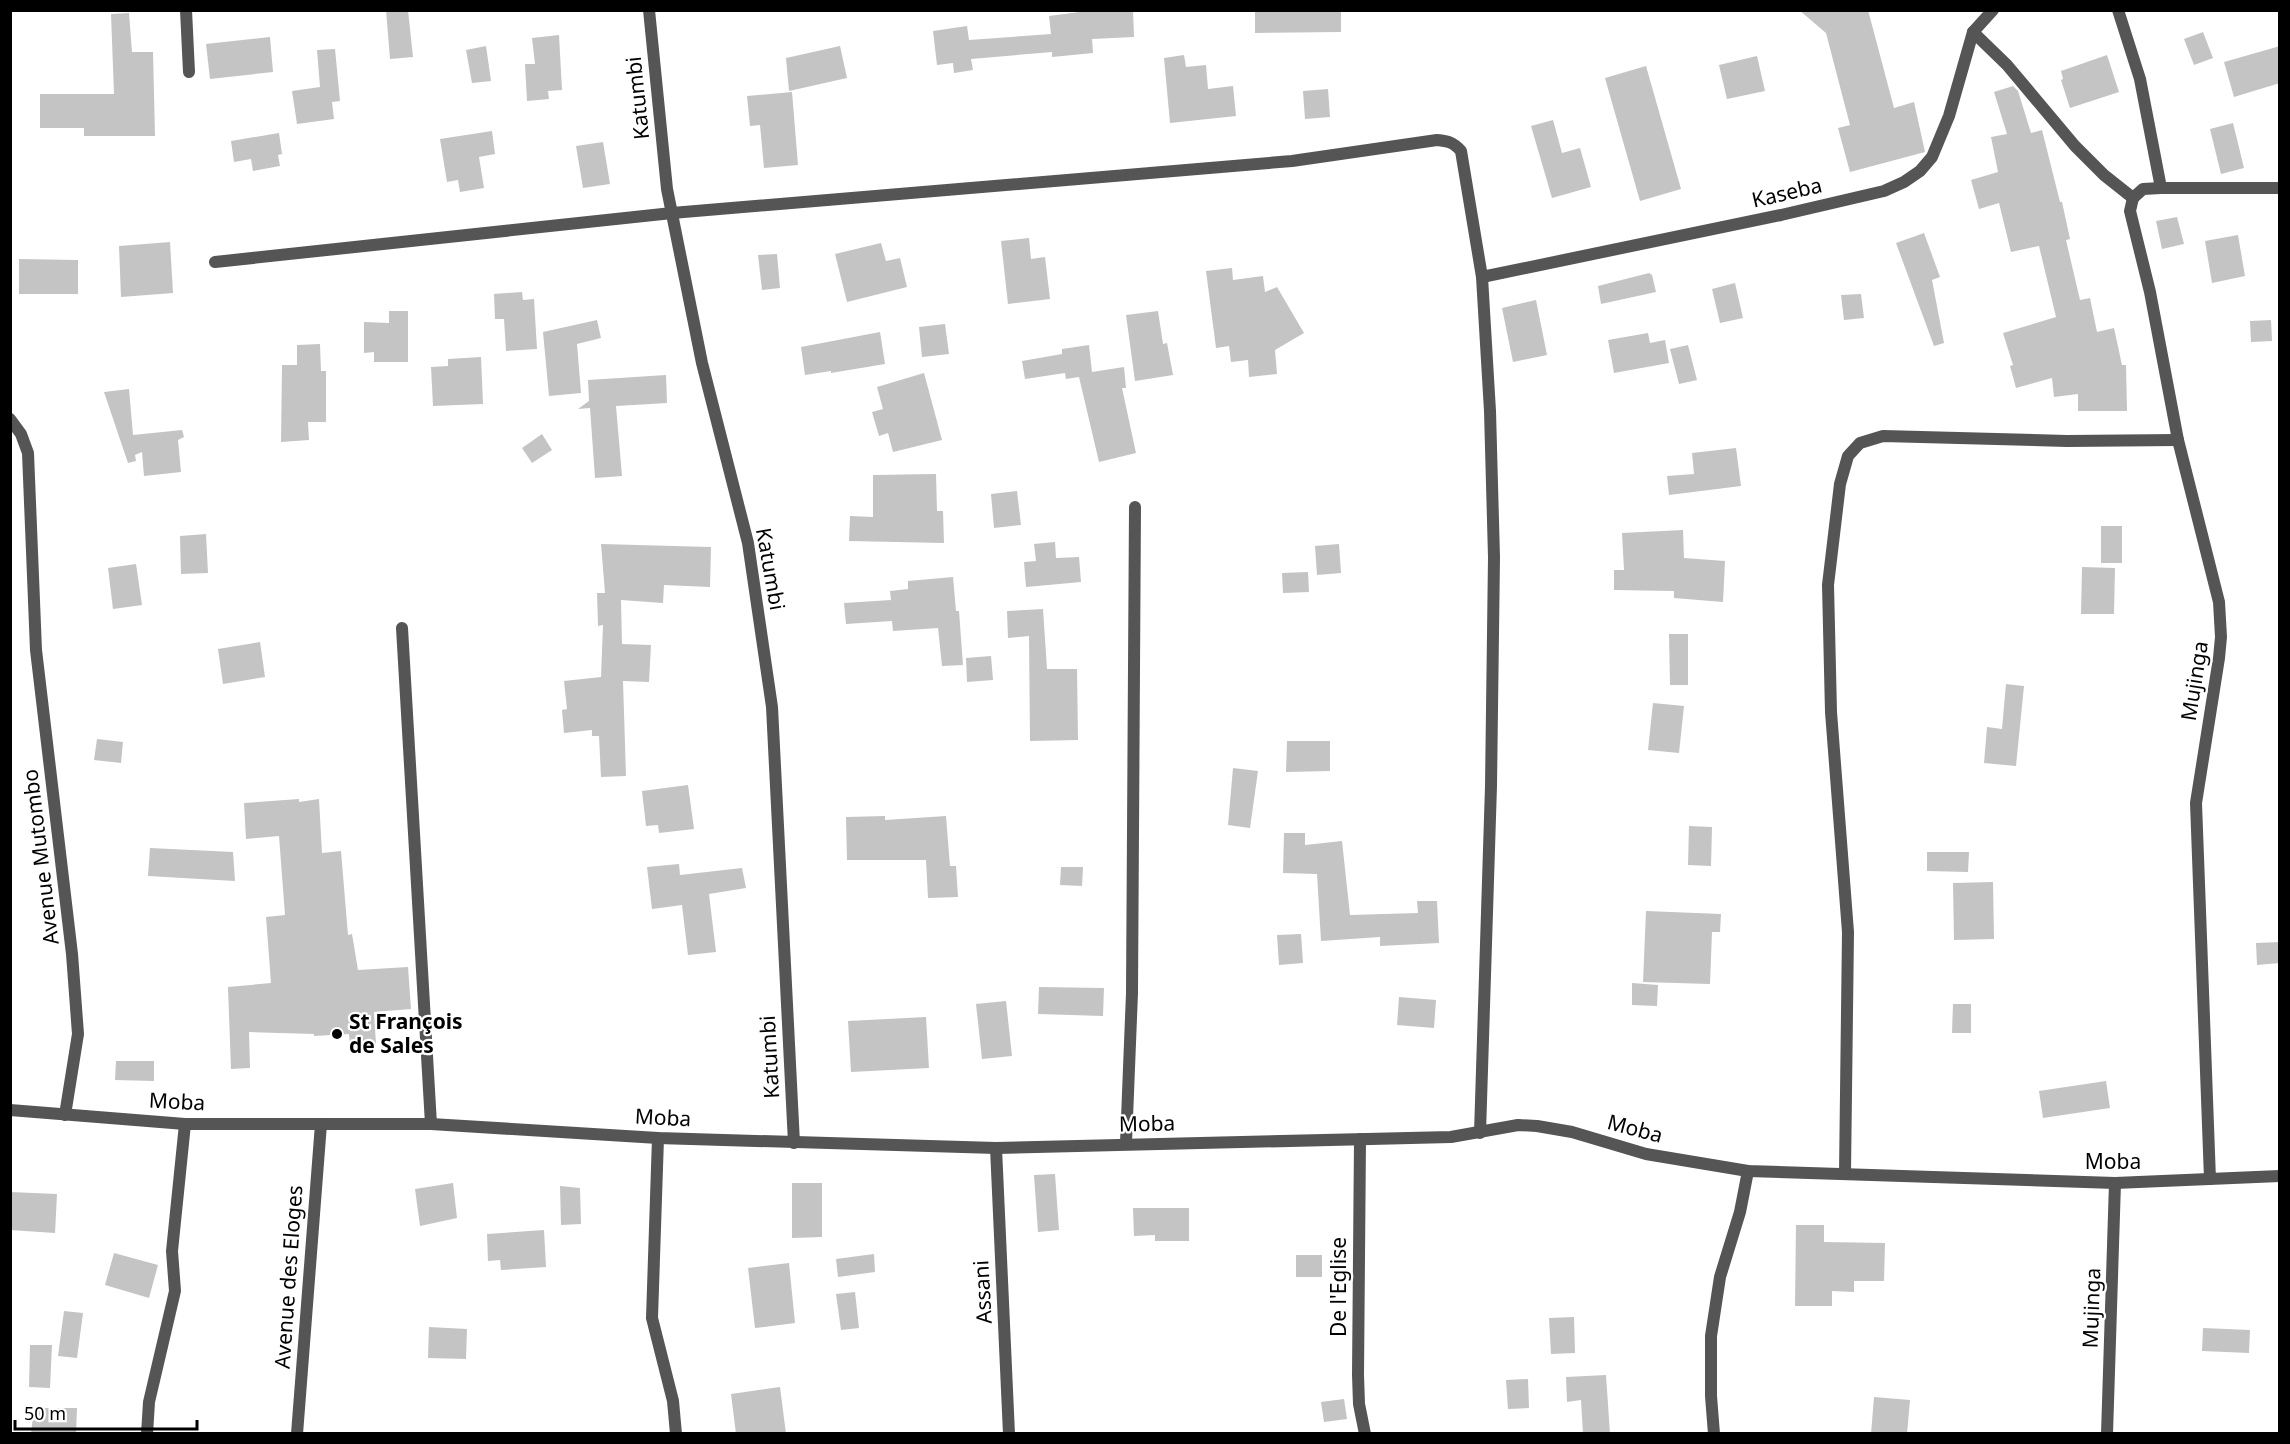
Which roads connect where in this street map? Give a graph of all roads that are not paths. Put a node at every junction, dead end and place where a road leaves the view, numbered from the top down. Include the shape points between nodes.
1 (186, 10) edge
2 (649, 10) edge
3 (1993, 10) edge
4 (2118, 10) edge
5 (1973, 32) junction
6 (189, 72) dead end
7 (2161, 188) junction
8 (2280, 188) edge
9 (2133, 198) junction
10 (672, 213) junction
11 (215, 262) dead end
12 (1482, 277) junction
13 (10, 419) edge
14 (2178, 440) junction
15 (1135, 507) dead end
16 (402, 628) dead end
17 (10, 1110) edge
18 (65, 1115) junction
19 (185, 1124) junction
20 (321, 1124) junction
21 (431, 1124) junction
22 (1480, 1133) junction
23 (658, 1138) junction
24 (1360, 1140) junction
25 (794, 1143) junction
26 (1126, 1143) junction
27 (996, 1148) junction
28 (1748, 1171) junction
29 (1845, 1173) junction
30 (2280, 1176) edge
31 (2210, 1179) junction
32 (2115, 1183) junction
33 (147, 1434) edge
34 (297, 1434) edge
35 (676, 1434) edge
36 (1009, 1434) edge
37 (1365, 1434) edge
38 (1714, 1434) edge
39 (2107, 1434) edge

1 - 6 street
2 - 10 street, Katumbi
3 - 5 street, Kaseba
4 - 7 street via 2140,79
5 - 9 street via 2007,65 2075,146
5 - 12 street, Kaseba via 1942,137 1932,157 1904,182 1884,191 1781,215
7 - 8 street
7 - 9 street via 2143,189
9 - 14 street, Mujinga via 2130,211
10 - 11 street
10 - 12 street via 1292,161 1437,140 1448,141 1461,151
10 - 25 street, Katumbi via 702,363 748,543 772,707
12 - 22 street via 1494,557
13 - 18 street, Avenue Mutombo via 28,453 36,650 72,954 78,1034
14 - 29 street via 1883,436 1860,442 1848,456 1840,484 1828,585 1831,712 1848,932
14 - 31 street, Mujinga via 2221,621 2219,658 2196,803
15 - 26 street via 1132,993
16 - 21 street
17 - 18 street, Moba
18 - 19 street, Moba
19 - 20 street, Moba
19 - 33 street via 172,1251 175,1292 149,1402
20 - 21 street, Moba
20 - 34 street, Avenue des Eloges
21 - 23 street, Moba
22 - 24 street, Moba
22 - 28 street, Moba via 1518,1125 1537,1126 1646,1154
23 - 25 street, Moba
23 - 35 street via 652,1318 673,1401
24 - 26 street, Moba
24 - 37 street, De l'Eglise via 1358,1375
25 - 27 street, Moba
26 - 27 street, Moba
27 - 36 street, Assani
28 - 29 street, Moba
28 - 38 street via 1720,1277 1711,1336
29 - 32 street, Moba
30 - 31 street, Moba
31 - 32 street, Moba
32 - 39 street, Mujinga

